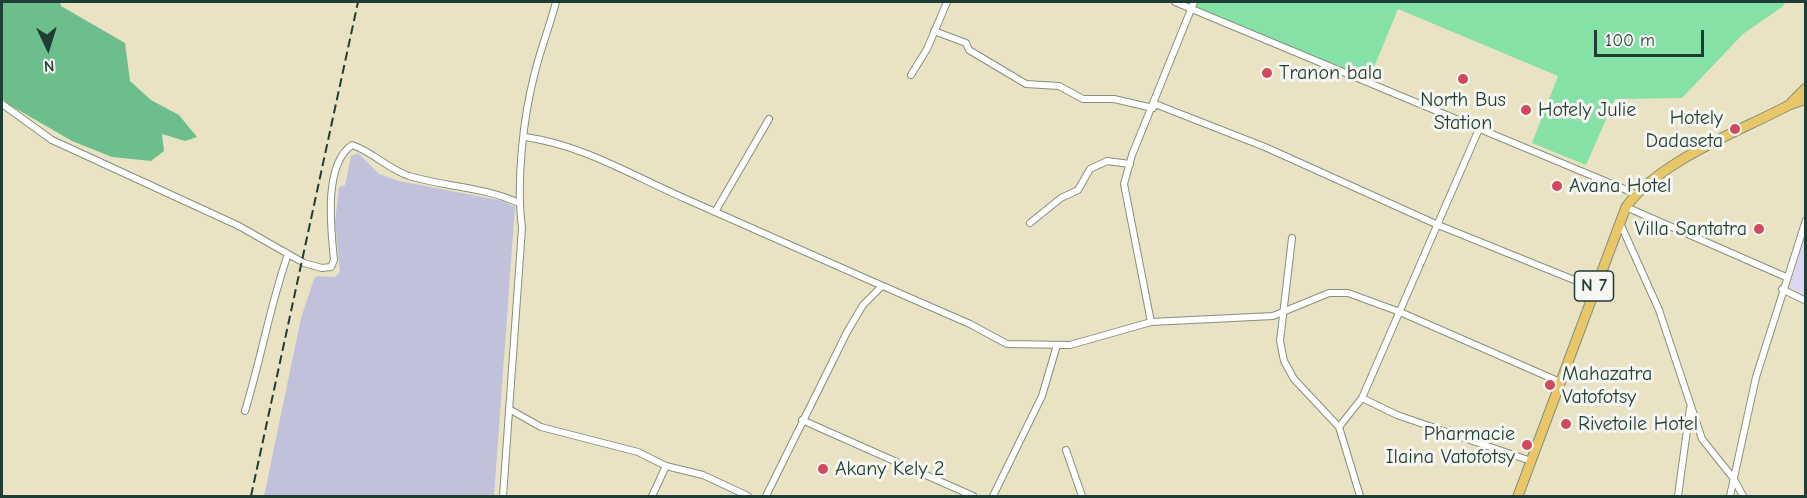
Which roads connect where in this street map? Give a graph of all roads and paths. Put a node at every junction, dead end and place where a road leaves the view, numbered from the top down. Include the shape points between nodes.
1 (556, 2) edge
2 (947, 2) edge
3 (1175, 2) edge
4 (1193, 5) edge
5 (934, 31) junction
6 (911, 75) dead end
7 (1806, 88) edge
8 (1806, 99) edge
9 (2, 104) edge
10 (1789, 105) junction
11 (1154, 106) junction
12 (768, 119) dead end
13 (1479, 129) junction
14 (525, 137) junction
15 (1130, 164) junction
16 (1636, 194) junction
17 (519, 203) junction
18 (1626, 207) junction
19 (715, 212) junction
20 (1806, 220) edge
21 (1619, 221) junction
22 (1030, 223) dead end
23 (1438, 225) junction
24 (1292, 238) dead end
25 (288, 254) junction
26 (1786, 278) junction
27 (882, 286) junction
28 (1594, 288) junction
29 (1782, 289) junction
30 (1806, 301) edge
31 (1282, 311) junction
32 (1400, 312) junction
33 (1152, 322) junction
34 (1057, 345) junction
35 (1560, 382) junction
36 (1362, 398) junction
37 (1690, 407) junction
38 (508, 409) junction
39 (245, 411) dead end
40 (802, 420) junction
41 (1339, 427) junction
42 (1066, 450) dead end
43 (1531, 461) junction
44 (666, 466) junction
45 (1734, 479) junction
46 (503, 496) edge
47 (652, 496) edge
48 (748, 496) edge
49 (766, 496) edge
50 (973, 496) edge
51 (993, 496) edge
52 (1082, 496) edge
53 (1360, 496) edge
54 (1518, 496) edge
55 (1677, 496) edge
56 (1730, 496) edge
57 (1743, 496) edge

1 - 14 street via 535,72
2 - 5 street
3 - 4 street
4 - 11 street
4 - 13 street
5 - 6 street
5 - 11 street via 966,43 969,50 1026,84 1059,86 1083,99
7 - 10 main road, N 7
8 - 10 main road, N 7
9 - 25 street via 52,140 239,226
10 - 16 main road, N 7 via 1662,172
11 - 15 street
11 - 23 street via 1265,147
12 - 19 street
13 - 16 street
13 - 23 street
14 - 17 street
14 - 19 street via 588,153
15 - 22 street via 1107,161 1090,169 1078,190 1061,198
15 - 33 street via 1124,184
16 - 18 main road, N 7
17 - 25 street via 501,195 410,176 352,145 344,151 336,170 330,211 334,260 331,267 304,263
17 - 38 street via 522,228
18 - 21 main road, N 7
18 - 26 street
19 - 27 street
20 - 26 street
21 - 28 main road, N 7
21 - 37 street via 1659,310
23 - 28 street
23 - 32 street
24 - 31 street
25 - 39 street
26 - 29 street
27 - 34 street via 1007,344
27 - 40 street via 862,305
28 - 35 main road, N 7
29 - 30 street
29 - 45 street via 1756,377
31 - 32 street via 1329,293 1348,293
31 - 33 street via 1273,316
31 - 41 street via 1280,341 1284,361 1294,379
32 - 35 street
32 - 36 street
33 - 34 street via 1070,345
34 - 51 street via 1042,396
35 - 43 main road, N 7
36 - 41 street
36 - 43 street via 1397,415
37 - 45 street via 1702,439
37 - 55 street
38 - 44 street via 541,427 638,452
38 - 46 street
40 - 49 street
40 - 50 street
41 - 53 street
42 - 52 street
43 - 54 main road, N 7
44 - 47 street
44 - 48 street via 703,475
45 - 56 street
45 - 57 street

